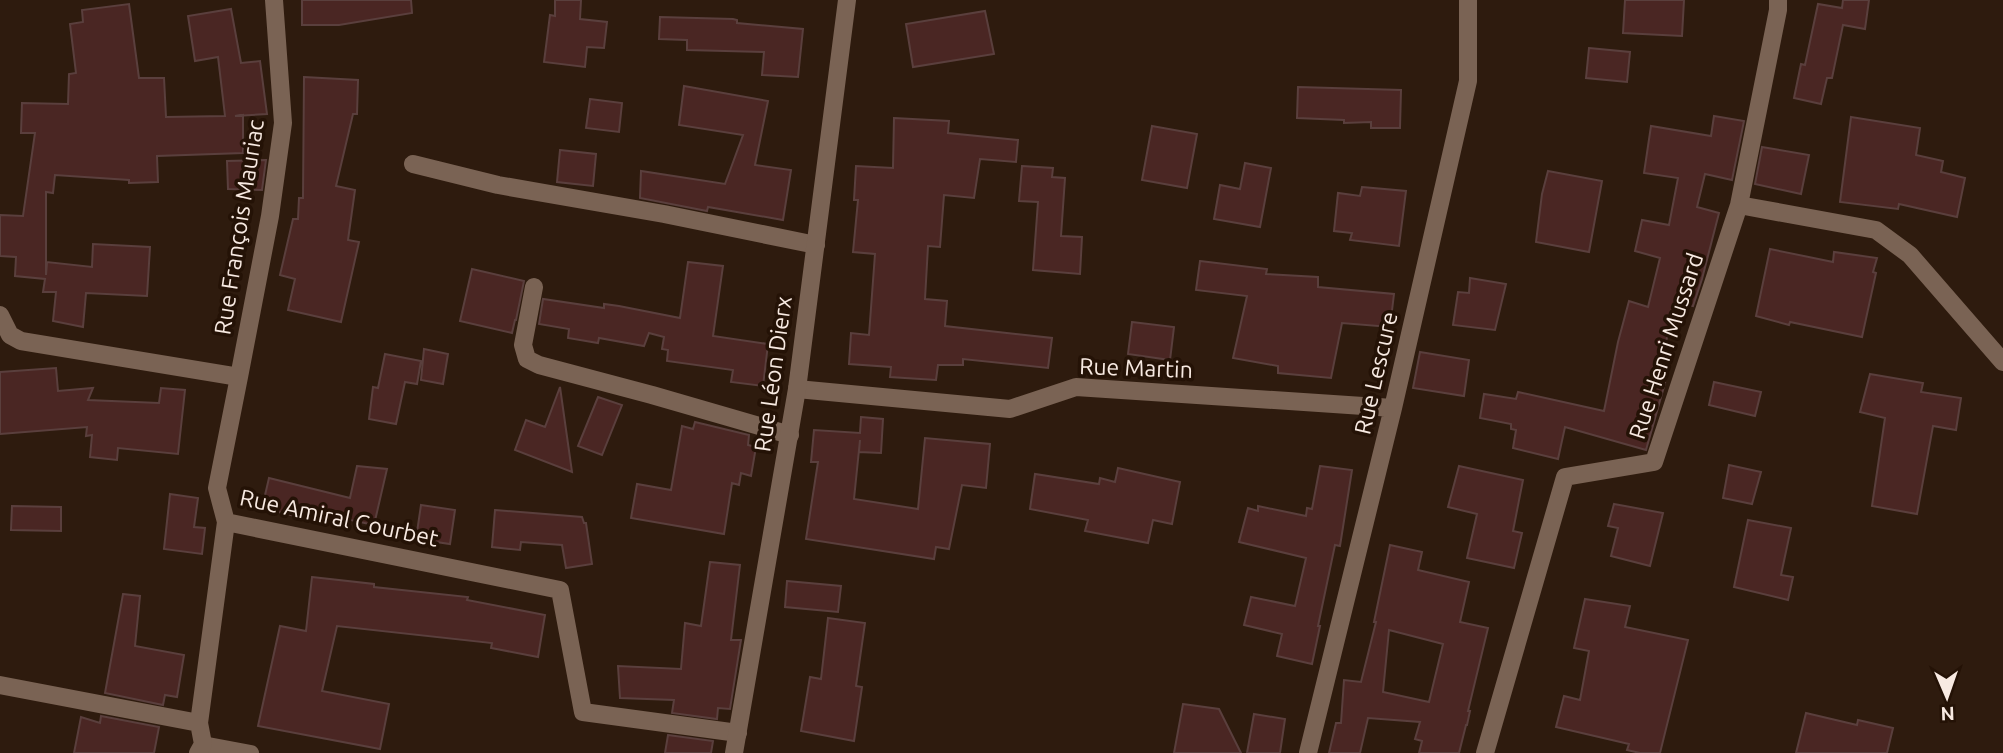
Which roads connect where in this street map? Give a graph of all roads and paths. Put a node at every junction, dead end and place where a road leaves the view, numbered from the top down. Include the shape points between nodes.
1 (274, 0) edge
2 (847, 0) edge
3 (1468, 0) edge
4 (1778, 0) edge
5 (413, 164) dead end
6 (1739, 205) junction
7 (816, 245) junction
8 (534, 287) dead end
9 (0, 315) edge
10 (2003, 362) edge
11 (239, 377) junction
12 (797, 389) junction
13 (1393, 408) junction
14 (790, 435) junction
15 (226, 522) junction
16 (0, 685) edge
17 (199, 723) junction
18 (738, 733) junction
19 (201, 748) edge
20 (251, 753) edge
21 (734, 753) edge
22 (1308, 753) edge
23 (1485, 753) edge

1 - 11 street, Rue François Mauriac via 283,123
2 - 7 street, Rue Léon Dierx
3 - 13 street, Rue Lescure via 1468,81
4 - 6 street, Rue Henri Mussard
5 - 7 street via 498,185
6 - 10 street via 1876,230 1910,255
6 - 23 street, Rue Henri Mussard via 1654,462 1565,477
7 - 12 street, Rue Léon Dierx
8 - 14 street via 523,345 527,359
9 - 11 street via 10,335 21,341
11 - 15 street, Rue Amiral Courbet via 217,488
12 - 13 street, Rue Martin via 1010,409 1076,387
12 - 14 street, Rue Léon Dierx
13 - 22 street, Rue Lescure
14 - 18 street, Rue Léon Dierx
15 - 17 street
15 - 18 street, Rue Amiral Courbet via 560,590 583,712
16 - 17 street
17 - 19 street
18 - 21 street, Rue Léon Dierx
19 - 20 lane

